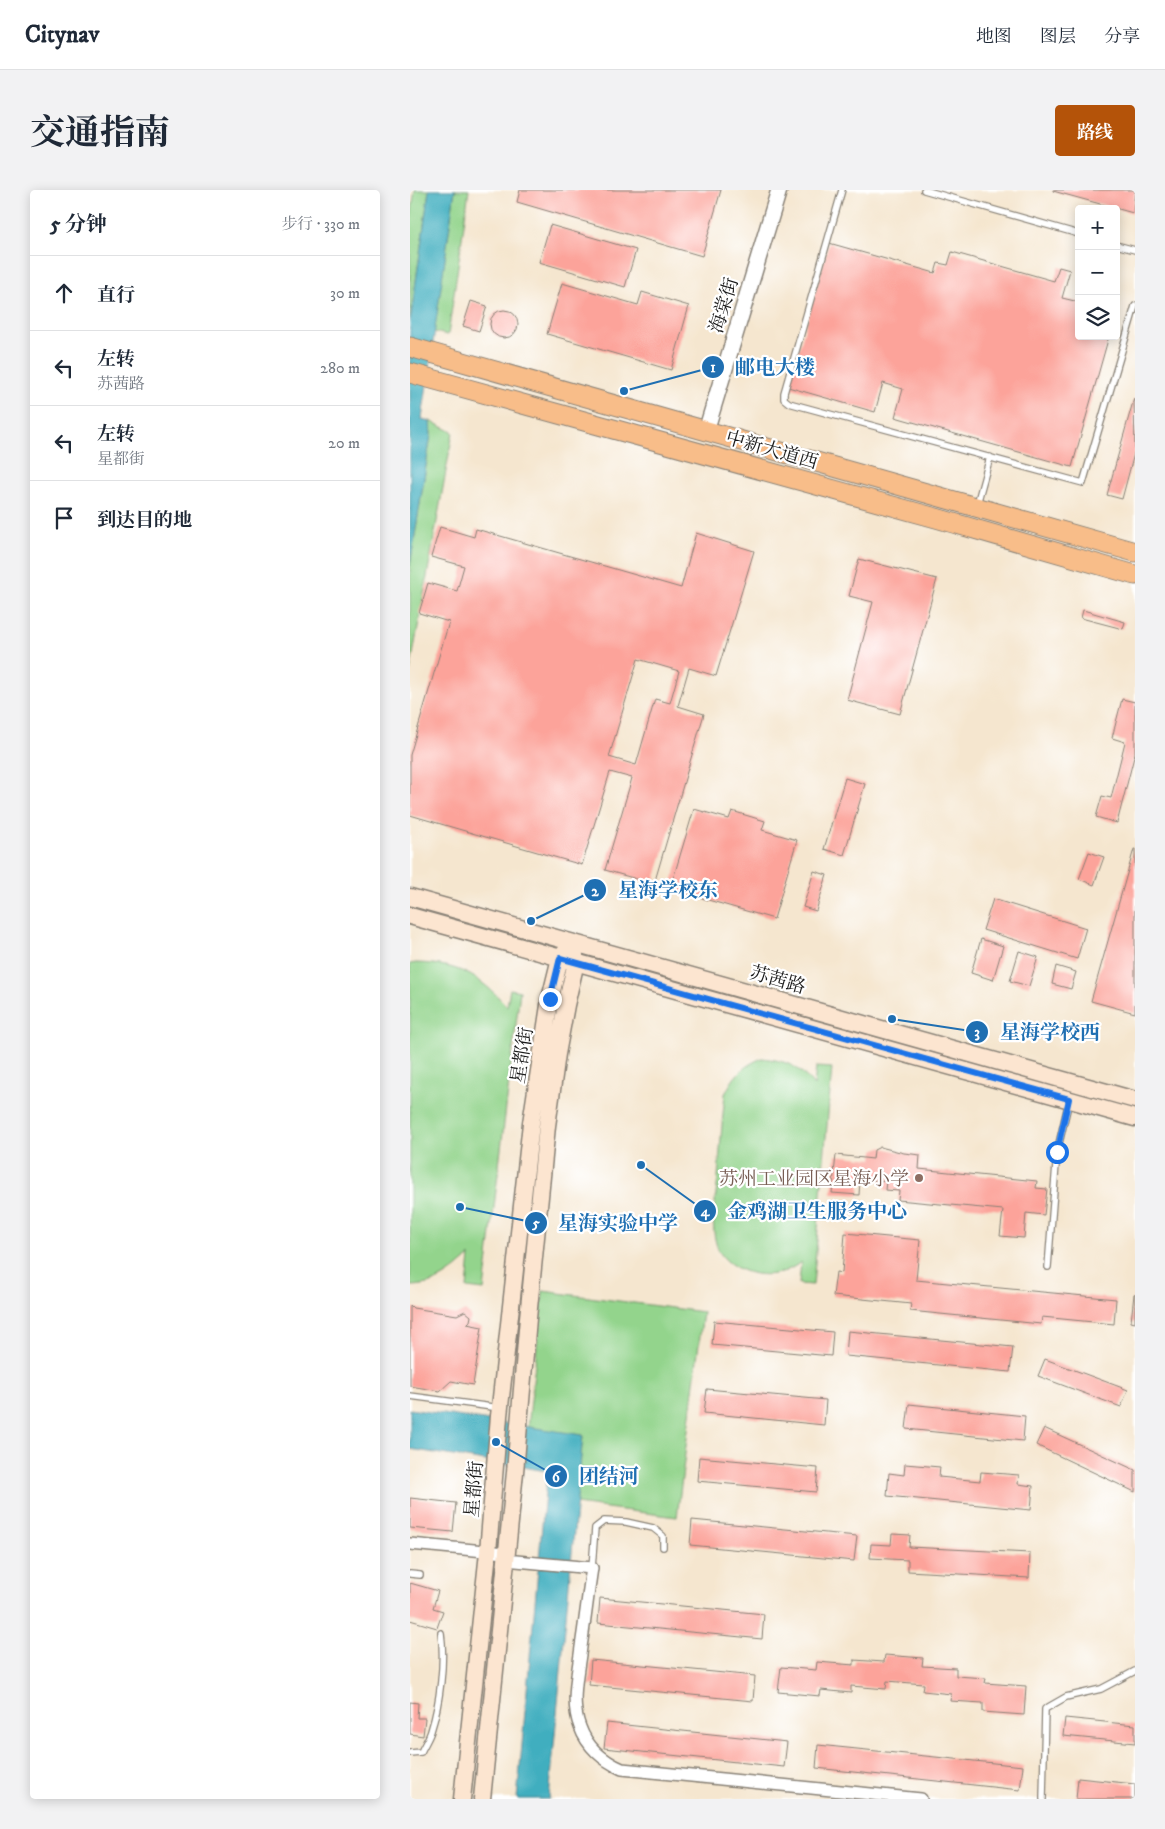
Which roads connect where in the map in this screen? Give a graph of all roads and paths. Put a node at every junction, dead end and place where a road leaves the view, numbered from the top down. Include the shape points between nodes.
1 (779, 190) edge
2 (842, 190) edge
3 (924, 190) edge
4 (1075, 233) edge
5 (1120, 245) edge
6 (1135, 250) edge
7 (1135, 306) edge
8 (410, 346) edge
9 (410, 373) edge
10 (706, 431) junction
11 (990, 457) junction
12 (976, 506) junction
13 (1135, 552) edge
14 (1135, 575) edge
15 (410, 897) edge
16 (410, 916) edge
17 (573, 943) junction
18 (560, 958) junction
19 (576, 962) junction
20 (1069, 1099) junction
21 (1135, 1100) edge
22 (1135, 1118) edge
23 (1048, 1267) dead end
24 (410, 1396) edge
25 (499, 1412) junction
26 (410, 1544) edge
27 (663, 1547) dead end
28 (488, 1552) junction
29 (506, 1557) junction
30 (592, 1568) junction
31 (410, 1574) edge
32 (420, 1575) dead end
33 (441, 1632) dead end
34 (1135, 1671) edge
35 (410, 1753) edge
36 (462, 1799) edge
37 (482, 1799) edge
38 (921, 1799) edge
39 (1043, 1799) edge

1 - 10 street, 海棠街
2 - 11 lane via 784,399
3 - 4 lane
5 - 6 lane
7 - 11 lane via 1083,483
8 - 10 main road, 中新大道西
9 - 14 main road, 中新大道西
10 - 12 main road, 中新大道西
11 - 12 lane
12 - 13 main road, 中新大道西
15 - 17 main road, 苏茜路
16 - 18 main road, 苏茜路
17 - 18 main road, 星都街
17 - 19 main road, 星都街
17 - 21 main road, 苏茜路
18 - 19 main road, 苏茜路
18 - 25 main road, 星都街 via 550,999 530,1123
19 - 20 main road, 苏茜路
19 - 29 main road, 星都街 via 556,1054 547,1126
20 - 22 main road, 苏茜路
20 - 23 lane via 1057,1152
24 - 25 lane
25 - 28 main road, 星都街
26 - 28 street
27 - 30 lane via 663,1536 653,1528 604,1521 595,1528
28 - 29 street
28 - 36 main road, 星都街
29 - 30 street via 529,1563
29 - 37 main road, 星都街
30 - 38 street via 576,1708 580,1728 591,1746 607,1762 622,1768
31 - 32 lane
33 - 35 lane via 440,1684 431,1731 421,1752
34 - 39 lane via 1101,1690 1066,1697 1045,1709

